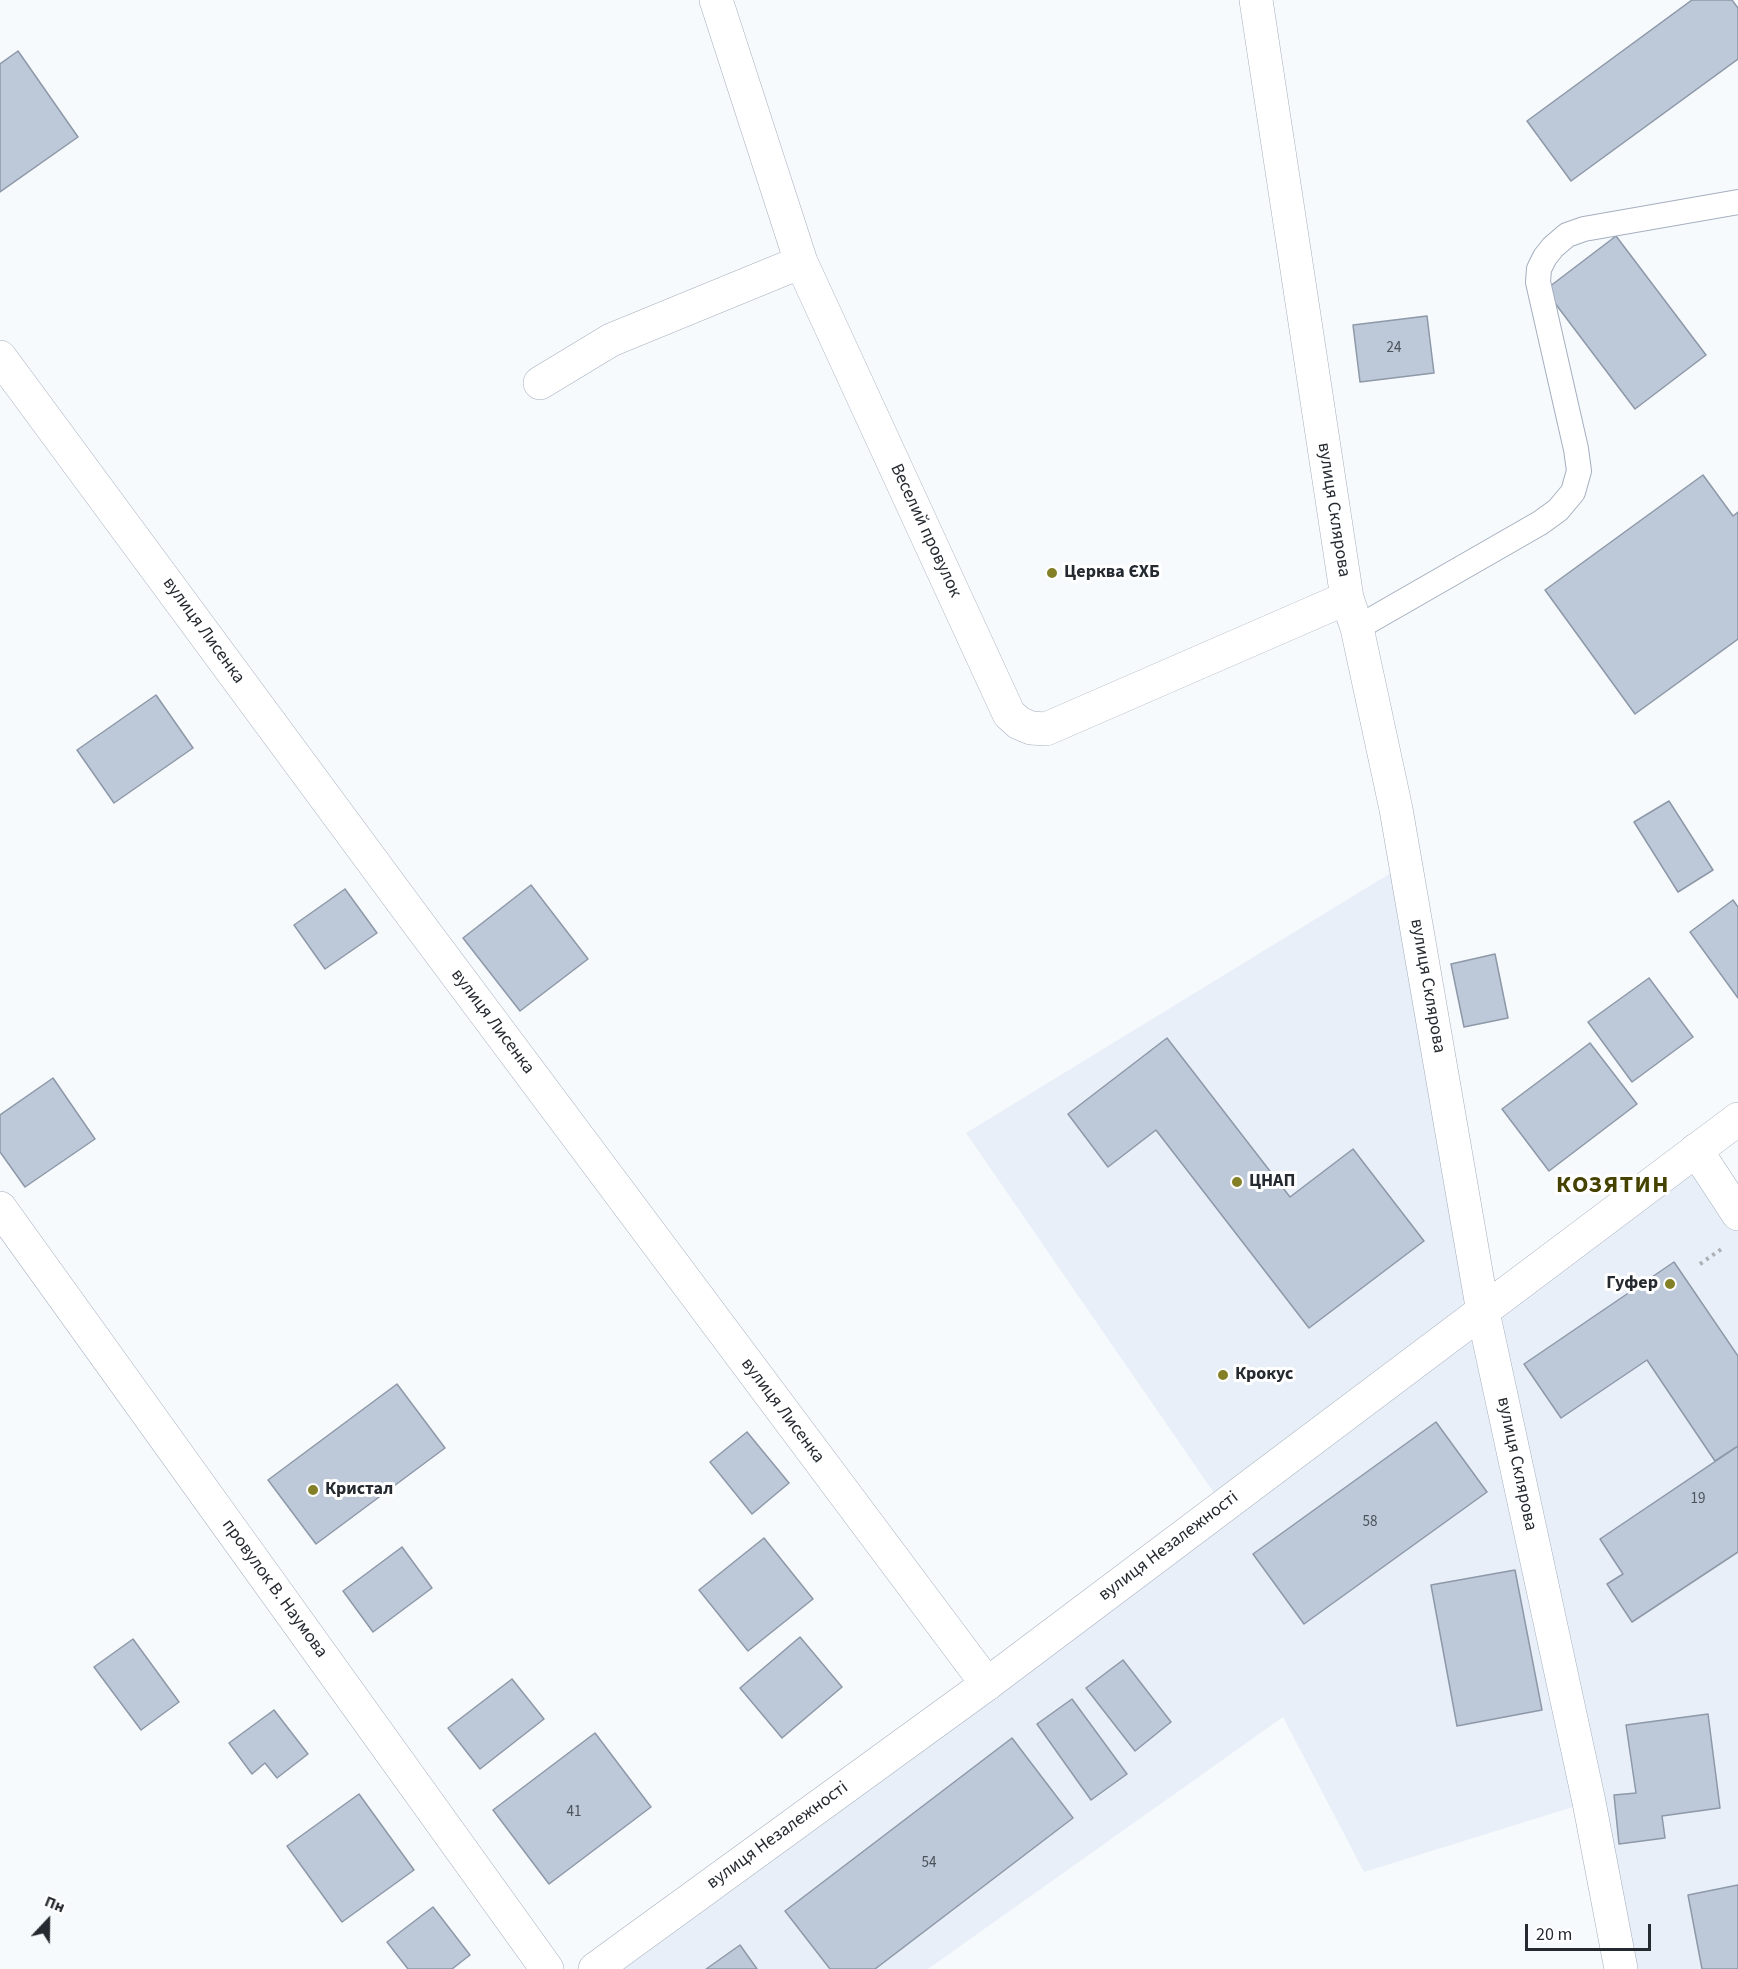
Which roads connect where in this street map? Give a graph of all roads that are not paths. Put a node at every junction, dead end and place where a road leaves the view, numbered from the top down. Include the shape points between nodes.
1 (716, 0) edge
2 (1256, 0) edge
3 (1738, 202) edge
4 (801, 262) junction
5 (0, 357) edge
6 (540, 383) dead end
7 (1352, 613) junction
8 (1738, 1119) edge
9 (1696, 1150) junction
10 (0, 1208) edge
11 (1733, 1229) edge
12 (1483, 1312) junction
13 (987, 1684) junction
14 (548, 1969) edge
15 (595, 1969) edge
16 (1621, 1969) edge

1 - 4 street, Веселий провулок
2 - 7 street, вулиця Склярова
3 - 7 lane via 1584,229 1567,235 1553,247 1539,269 1538,282 1576,449 1579,471 1573,492 1540,523
4 - 6 street via 611,340
4 - 7 street, Веселий провулок via 1008,714 1019,723 1046,729
5 - 13 street, вулиця Лисенка
7 - 12 street, вулиця Склярова via 1407,863
8 - 9 street, вулиця Незалежності
9 - 11 street
9 - 12 street, вулиця Незалежності
10 - 14 street, провулок В. Наумова
12 - 13 street, вулиця Незалежності
12 - 16 street, вулиця Склярова via 1589,1802
13 - 15 street, вулиця Незалежності

